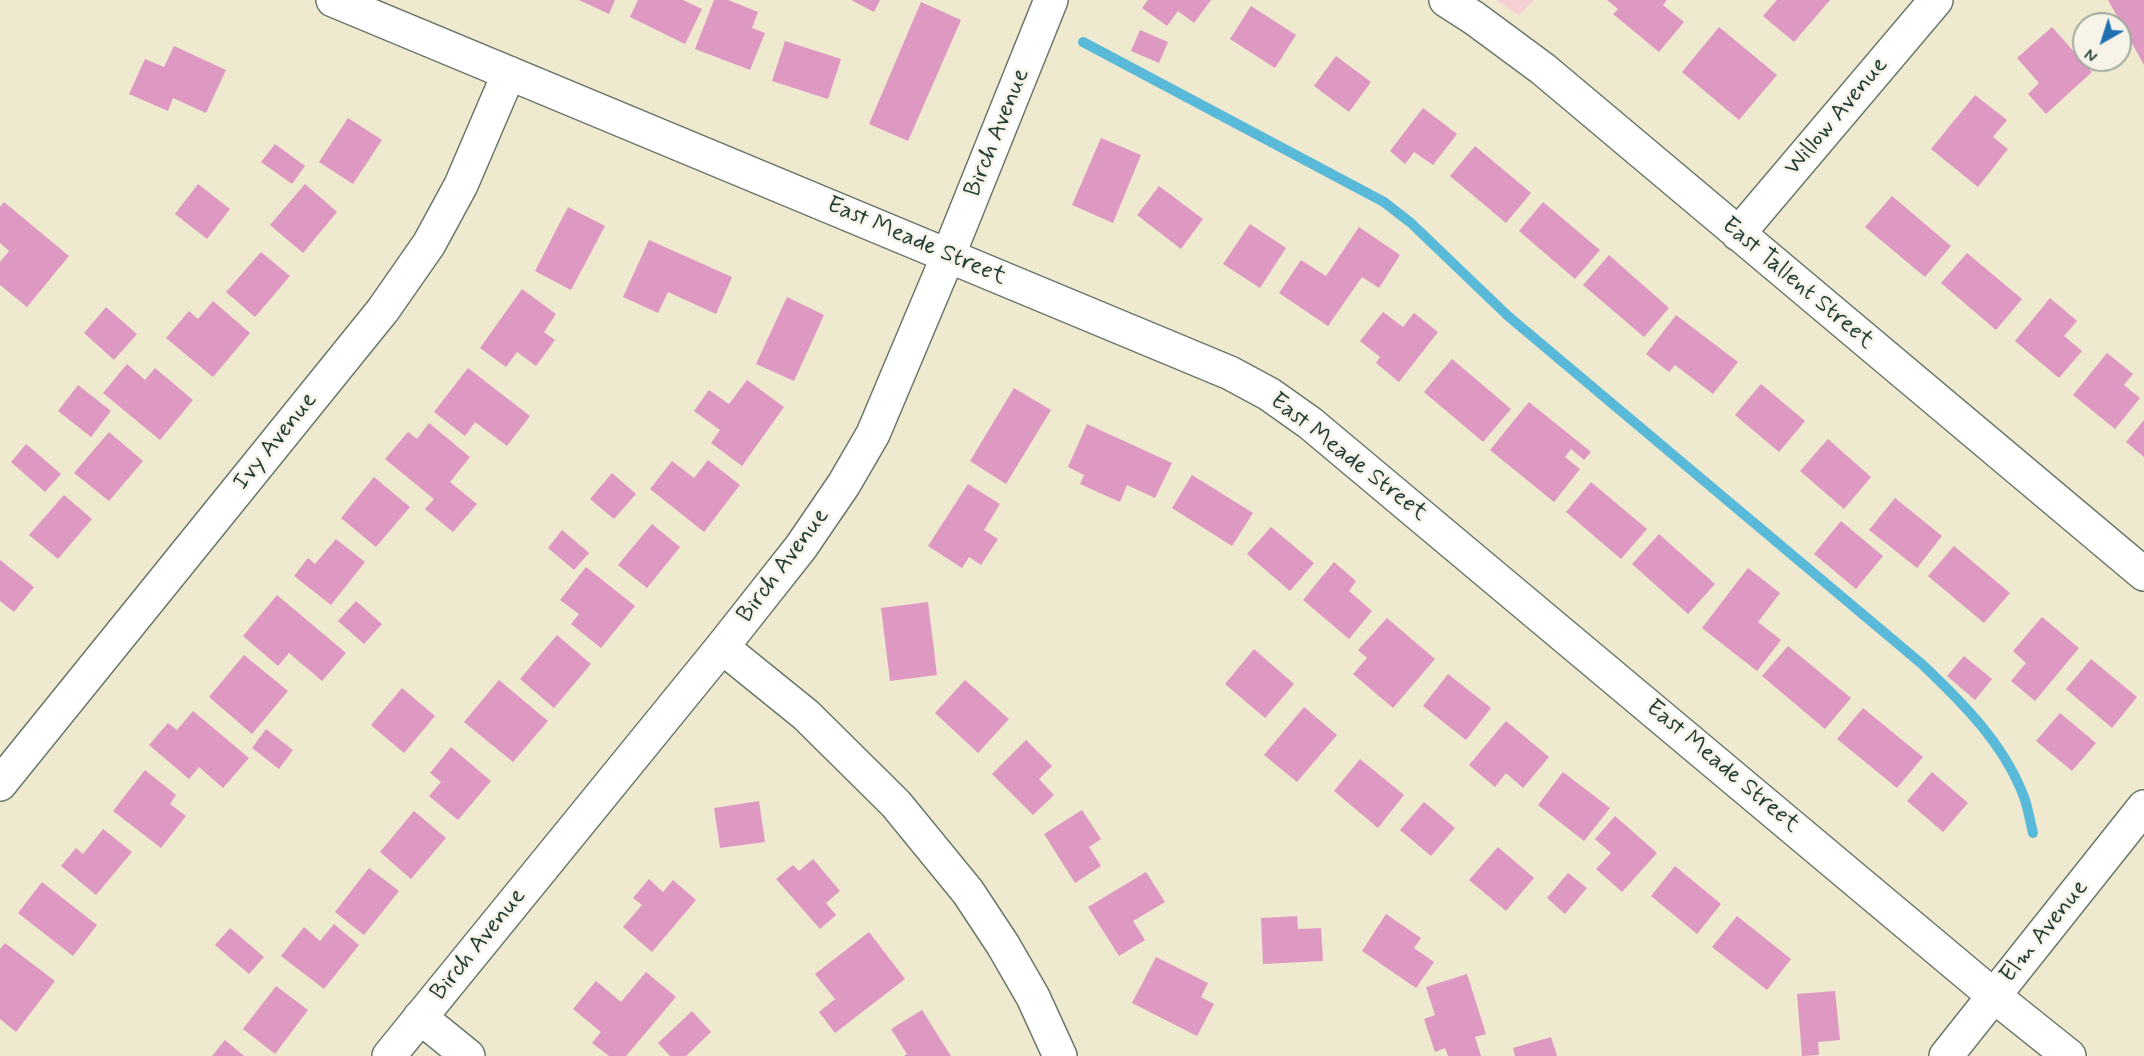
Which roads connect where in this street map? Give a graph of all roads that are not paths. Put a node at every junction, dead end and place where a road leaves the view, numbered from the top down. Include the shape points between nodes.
1 (333, 0) edge
2 (1051, 0) edge
3 (1446, 0) edge
4 (1936, 0) edge
5 (509, 73) junction
6 (1738, 234) junction
7 (948, 256) junction
8 (2144, 574) edge
9 (723, 647) junction
10 (0, 784) edge
11 (2144, 807) edge
12 (1994, 996) junction
13 (420, 1017) junction
14 (389, 1056) edge
15 (468, 1056) edge
16 (1060, 1056) edge
17 (1946, 1056) edge
18 (2069, 1056) edge

1 - 5 street, East Meade Street
2 - 7 street, Birch Avenue
3 - 6 street, East Tallent Street via 1542,69
4 - 6 street, Willow Avenue
5 - 7 street, East Meade Street
5 - 10 street, Ivy Avenue via 461,185 429,244 383,310
6 - 8 street, East Tallent Street
7 - 9 street, Birch Avenue via 873,434 801,547
7 - 12 street, East Meade Street via 1230,373 1310,423
9 - 13 street, Birch Avenue
9 - 16 street via 806,715 896,804 968,892 997,936 1033,997
11 - 12 street, Elm Avenue
12 - 17 street, Elm Avenue
12 - 18 street, East Meade Street
13 - 14 street, Birch Avenue
13 - 15 street

